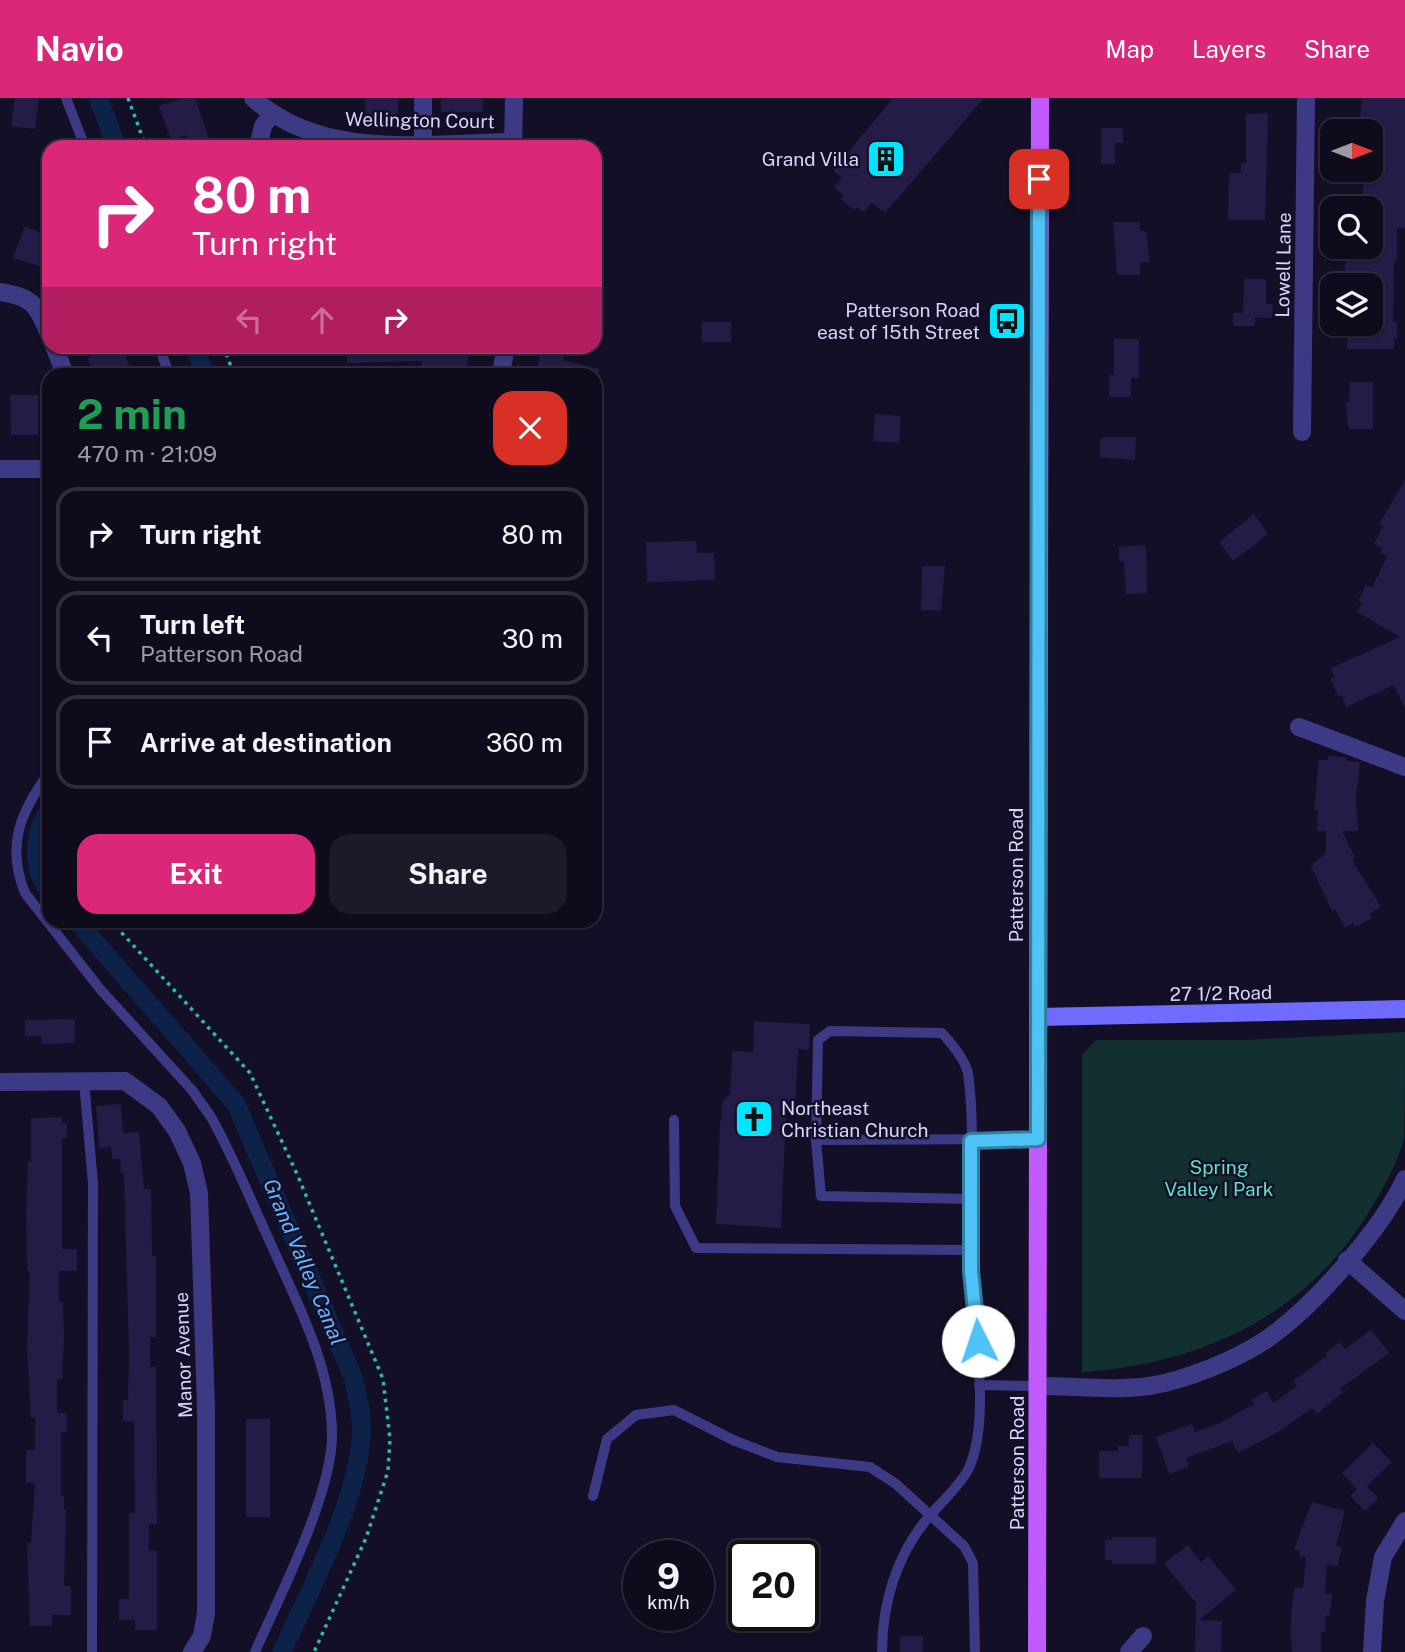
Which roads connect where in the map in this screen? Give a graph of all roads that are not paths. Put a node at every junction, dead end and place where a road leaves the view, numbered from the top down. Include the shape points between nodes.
1 (66, 98) edge
2 (253, 98) edge
3 (423, 98) edge
4 (514, 98) edge
5 (1040, 98) edge
6 (1306, 98) edge
7 (271, 115) junction
8 (82, 140) edge
9 (260, 140) edge
10 (346, 140) edge
11 (414, 140) edge
12 (513, 140) edge
13 (0, 292) edge
14 (42, 318) edge
15 (1302, 432) dead end
16 (0, 469) edge
17 (42, 469) edge
18 (1299, 727) dead end
19 (1405, 766) edge
20 (42, 782) edge
21 (42, 915) edge
22 (52, 928) edge
23 (1405, 1009) edge
24 (1038, 1017) junction
25 (84, 1081) junction
26 (0, 1082) edge
27 (674, 1120) dead end
28 (1038, 1139) junction
29 (816, 1140) junction
30 (971, 1141) junction
31 (1405, 1179) edge
32 (971, 1199) junction
33 (971, 1250) junction
34 (1347, 1260) junction
35 (1405, 1311) edge
36 (979, 1385) junction
37 (1038, 1386) junction
38 (593, 1496) dead end
39 (930, 1515) junction
40 (1405, 1521) edge
41 (1143, 1636) dead end
42 (92, 1652) edge
43 (192, 1652) edge
44 (255, 1652) edge
45 (882, 1652) edge
46 (975, 1652) edge
47 (1037, 1652) edge
48 (1129, 1652) edge
49 (1373, 1652) edge

1 - 8 lane
2 - 7 street, Wellington Court
3 - 11 street
4 - 12 street
5 - 24 main road, Patterson Road
6 - 15 street, Lowell Lane
7 - 9 street
7 - 10 street, Wellington Court via 302,130
13 - 14 street via 23,296 36,305
16 - 17 street
18 - 19 street
20 - 21 lane via 15,834 17,874
22 - 44 lane via 211,1117 313,1339 327,1390 332,1434 327,1473 299,1552
23 - 24 main road, 27 1/2 Road
24 - 28 main road, Patterson Road
25 - 26 street
25 - 42 lane via 93,1184
25 - 43 street, Manor Avenue via 125,1081 159,1107 192,1163 199,1193 206,1613 202,1636
27 - 33 lane via 674,1206 696,1248
28 - 30 lane
28 - 37 main road, Patterson Road
29 - 30 lane
29 - 30 lane via 818,1040 830,1031 942,1033 967,1069
29 - 32 lane via 821,1196
30 - 32 lane
31 - 34 street via 1392,1205
32 - 33 lane
33 - 36 lane
34 - 35 street
34 - 37 street via 1267,1339 1209,1368 1149,1386
36 - 37 lane
36 - 39 lane via 976,1441 967,1471
37 - 47 main road, Patterson Road
38 - 39 lane via 607,1439 636,1415 674,1410 777,1457 870,1467
39 - 45 lane via 916,1532 891,1582
39 - 46 lane via 964,1546 973,1563
40 - 49 street via 1383,1557
41 - 48 street

